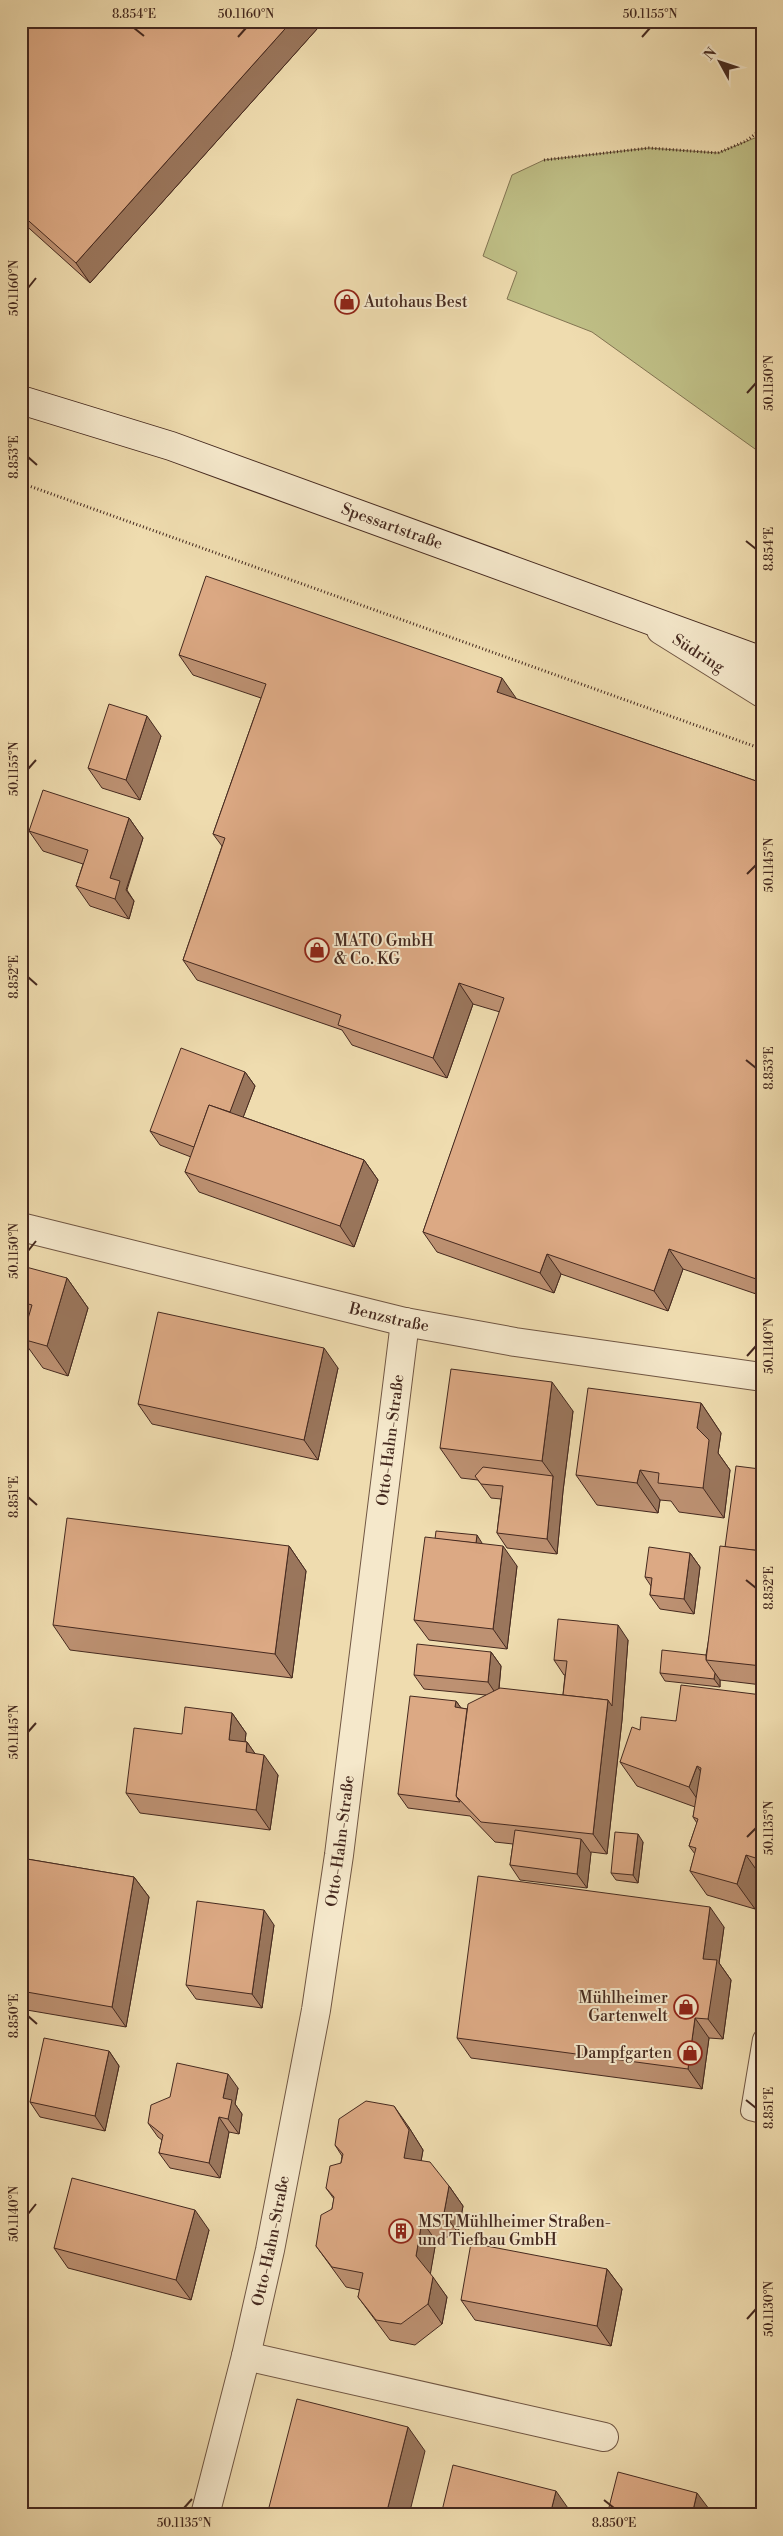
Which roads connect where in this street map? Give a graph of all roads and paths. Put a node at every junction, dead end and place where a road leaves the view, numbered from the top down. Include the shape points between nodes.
1 (762, 129) edge
2 (544, 160) dead end
3 (21, 400) edge
4 (21, 484) edge
5 (634, 614) junction
6 (762, 661) edge
7 (762, 693) edge
8 (762, 749) edge
9 (21, 1227) edge
10 (405, 1322) junction
11 (762, 1377) edge
12 (762, 2039) edge
13 (762, 2114) edge
14 (246, 2356) junction
15 (604, 2437) dead end
16 (205, 2515) edge

1 - 2 path via 746,141 718,153 649,148
3 - 5 street, Spessartstraße via 171,446
4 - 8 path
5 - 6 street, Spessartstraße
5 - 7 street, Südring
9 - 10 street, Benzstraße
10 - 11 street, Benzstraße via 515,1342
10 - 14 street, Otto-Hahn-Straße via 339,1854 316,2010
12 - 13 lane via 750,2112
14 - 15 street
14 - 16 street, Otto-Hahn-Straße

